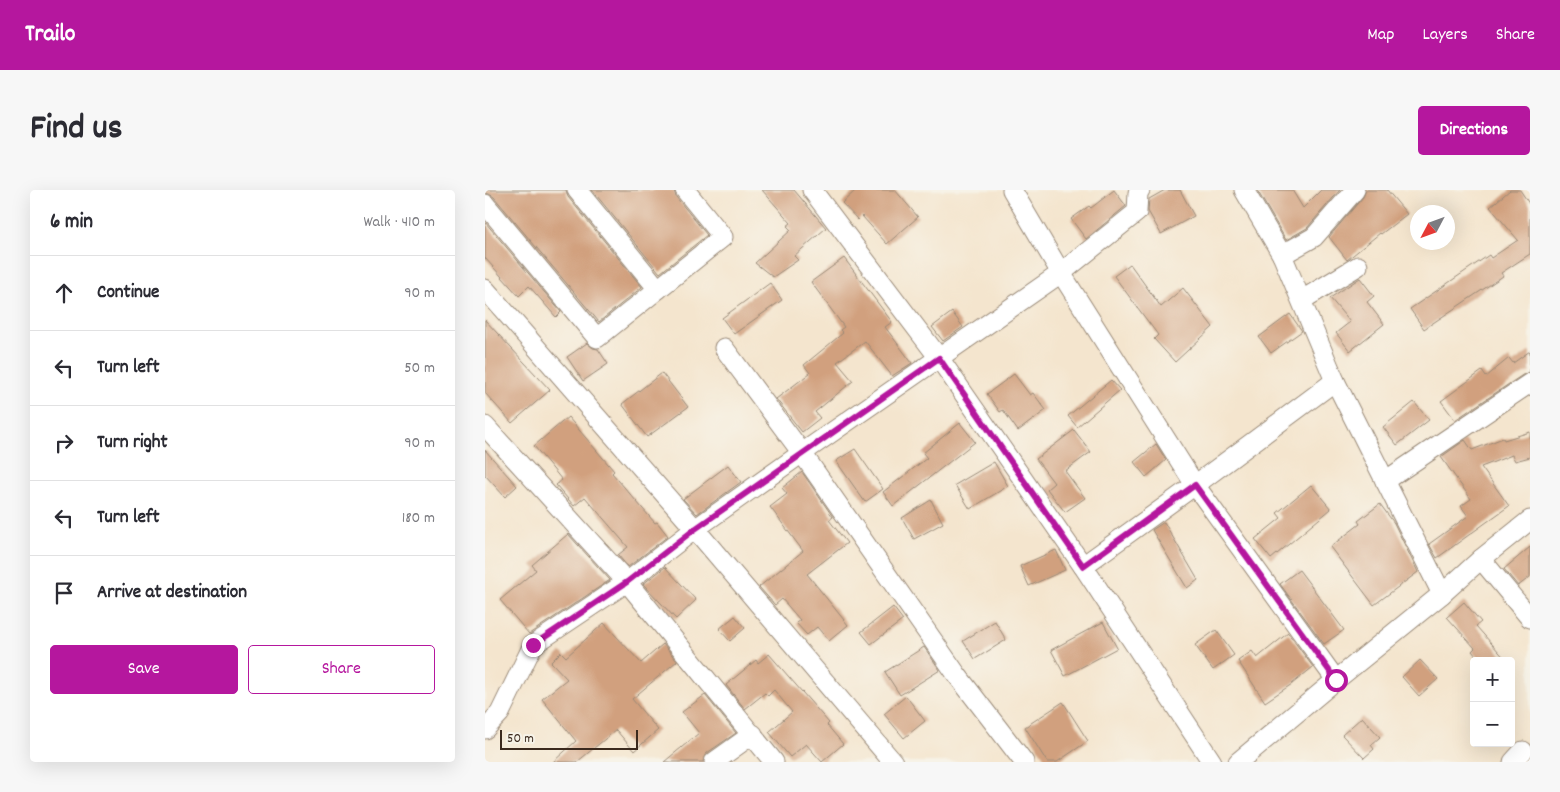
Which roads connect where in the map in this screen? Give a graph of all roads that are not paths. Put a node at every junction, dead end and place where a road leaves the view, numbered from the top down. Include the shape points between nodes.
1 (577, 190) edge
2 (685, 190) edge
3 (812, 190) edge
4 (1012, 190) edge
5 (1140, 190) edge
6 (1244, 190) edge
7 (1355, 190) edge
8 (485, 204) edge
9 (1282, 255) junction
10 (1358, 266) dead end
11 (1061, 273) junction
12 (485, 289) edge
13 (658, 289) junction
14 (1302, 300) junction
15 (724, 348) dead end
16 (939, 358) junction
17 (1335, 381) junction
18 (1530, 383) edge
19 (485, 426) edge
20 (802, 453) junction
21 (1385, 481) junction
22 (1195, 485) junction
23 (1530, 520) edge
24 (695, 529) junction
25 (1481, 558) junction
26 (1083, 566) junction
27 (627, 582) junction
28 (1442, 594) junction
29 (1530, 618) edge
30 (1336, 680) junction
31 (485, 729) edge
32 (753, 734) junction
33 (715, 762) edge
34 (775, 762) edge
35 (893, 762) edge
36 (1024, 762) edge
37 (1212, 762) edge
38 (1238, 762) edge

1 - 13 street
2 - 13 street via 723,237
3 - 16 street
4 - 11 street
5 - 11 street via 1137,212
6 - 9 street
7 - 9 street via 1314,237
8 - 13 street via 597,338
9 - 14 street
10 - 14 street
11 - 16 street
11 - 22 street
12 - 24 street
14 - 17 street
15 - 20 street
16 - 20 street
16 - 26 street
17 - 21 street
17 - 22 street
18 - 21 street
19 - 27 street
20 - 24 street
20 - 36 street via 957,675
21 - 28 street
22 - 26 street
22 - 30 street
23 - 25 street
24 - 27 street
24 - 35 street
25 - 28 street
25 - 29 street
26 - 37 street
27 - 31 street via 533,645 500,713
27 - 32 street
28 - 30 street
30 - 38 street
32 - 33 street
32 - 34 street

